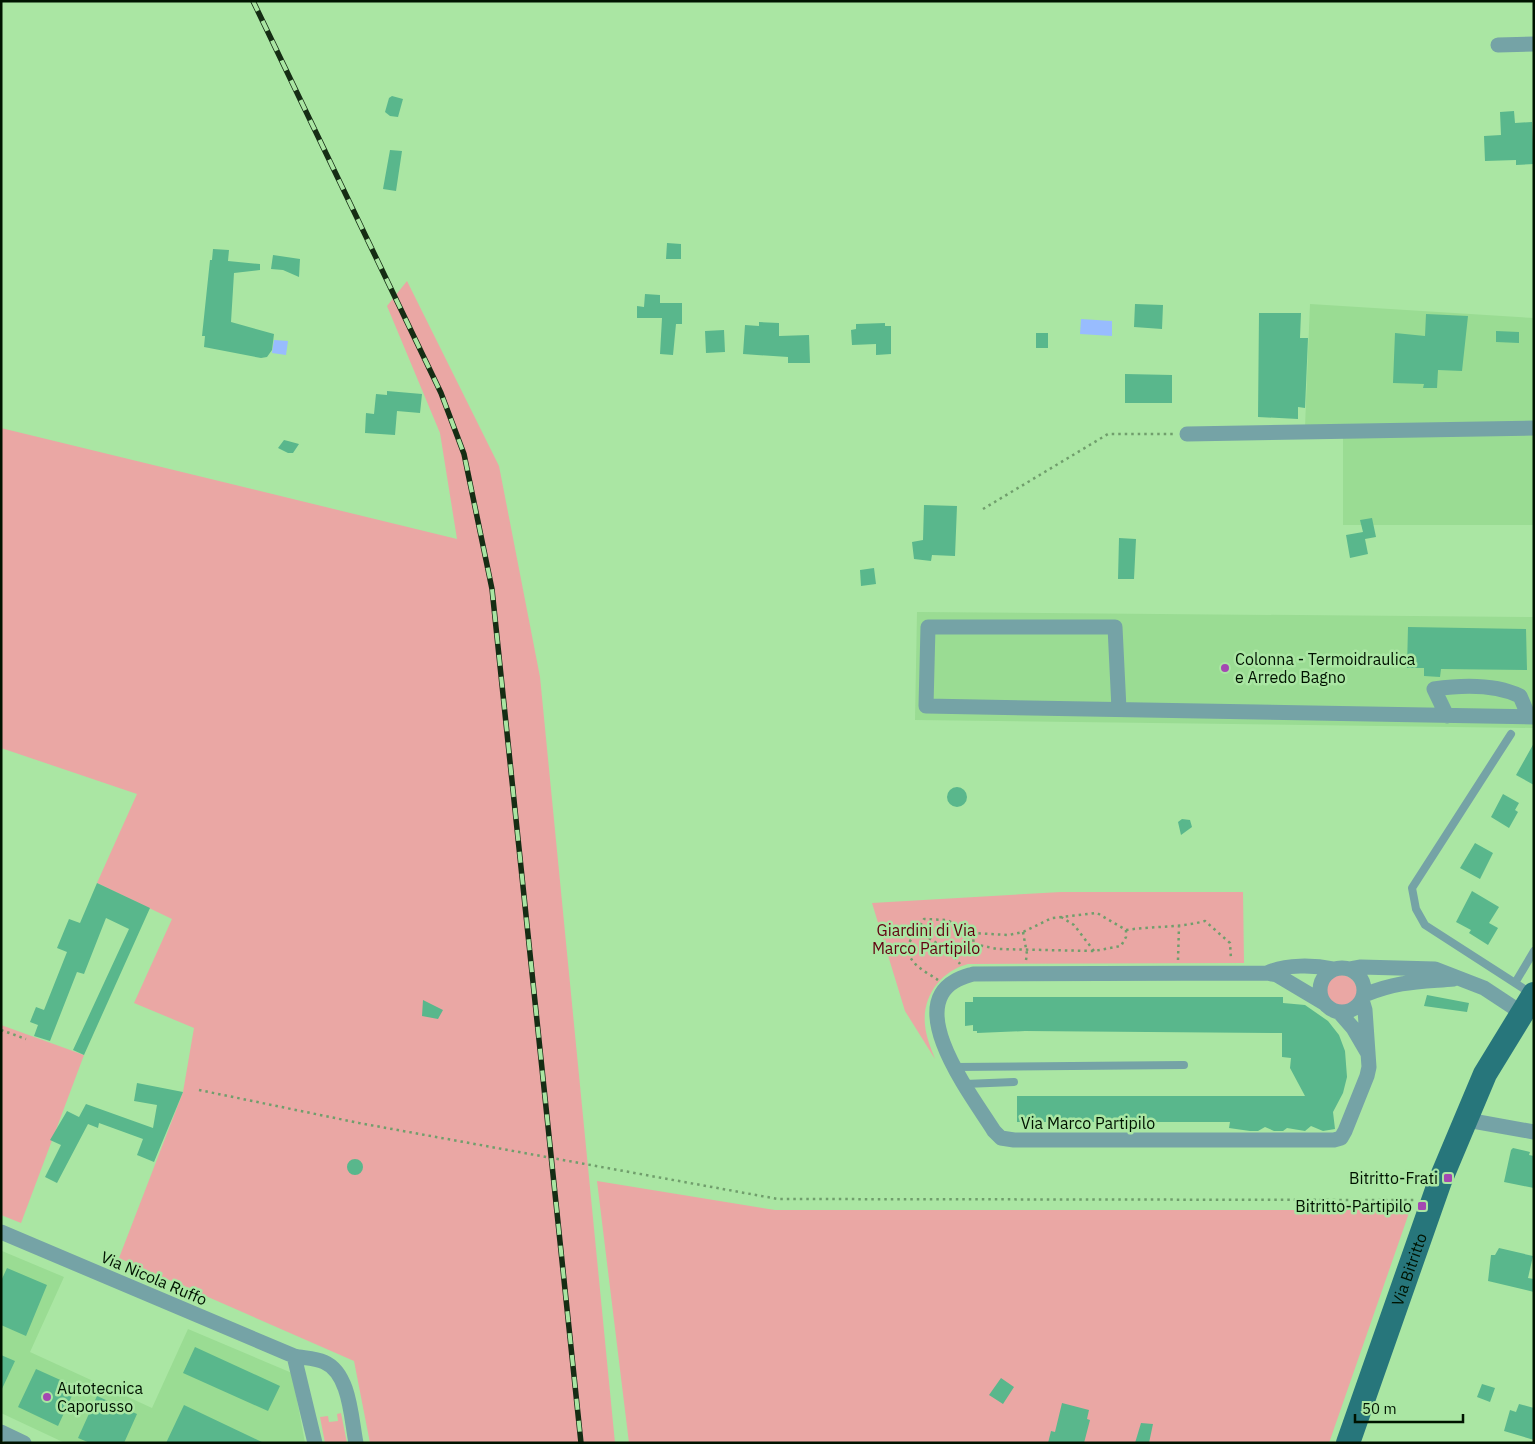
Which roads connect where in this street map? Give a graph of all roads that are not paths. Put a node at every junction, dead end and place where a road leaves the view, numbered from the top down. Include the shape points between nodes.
1 (1498, 44) dead end
2 (1534, 44) edge
3 (1534, 428) edge
4 (1188, 434) road end
5 (1119, 710) junction
6 (1447, 716) junction
7 (1531, 717) edge
8 (1511, 734) dead end
9 (1534, 951) edge
10 (1334, 969) junction
11 (1350, 969) junction
12 (1267, 973) junction
13 (1463, 978) junction
14 (1526, 996) edge
15 (1363, 997) junction
16 (1324, 1003) junction
17 (1340, 1012) junction
18 (1369, 1056) junction
19 (1184, 1065) dead end
20 (955, 1067) junction
21 (1014, 1082) dead end
22 (966, 1084) junction
23 (1467, 1120) junction
24 (1534, 1132) edge
25 (1, 1232) edge
26 (294, 1356) junction
27 (1, 1432) edge
28 (24, 1443) edge
29 (315, 1443) edge
30 (356, 1443) edge
31 (1348, 1443) edge

1 - 2 street
3 - 4 street
5 - 5 street via 1115,627 928,626 926,706
5 - 6 street
6 - 7 street
6 - 7 street via 1434,689 1503,688 1520,696
8 - 14 lane via 1412,888 1416,909 1425,925
9 - 14 lane
10 - 11 street
10 - 12 street, Via Marco Partipilo via 1278,968
10 - 16 street via 1328,972 1321,984
11 - 13 street via 1435,969
11 - 15 street via 1363,982
12 - 16 street, Via Marco Partipilo
12 - 20 street, Via Marco Partipilo via 973,974 954,982 938,1003 936,1020 941,1040
13 - 14 street via 1491,992
13 - 15 street via 1410,981 1389,985
14 - 23 main road, Via Bitritto via 1485,1074
15 - 17 street via 1353,1010
15 - 18 street, Via Marco Partipilo
16 - 17 street
17 - 18 street
18 - 22 street, Via Marco Partipilo via 1367,1076 1345,1131 1341,1138 1334,1140 1014,1140 1001,1138 994,1131
19 - 20 lane
20 - 22 street, Via Marco Partipilo
21 - 22 lane
23 - 24 street
23 - 31 main road, Via Bitritto via 1433,1201
25 - 26 street, Via Nicola Ruffo
26 - 29 street
26 - 30 street, Via Nicola Ruffo via 324,1362 337,1370 344,1381
27 - 28 street

